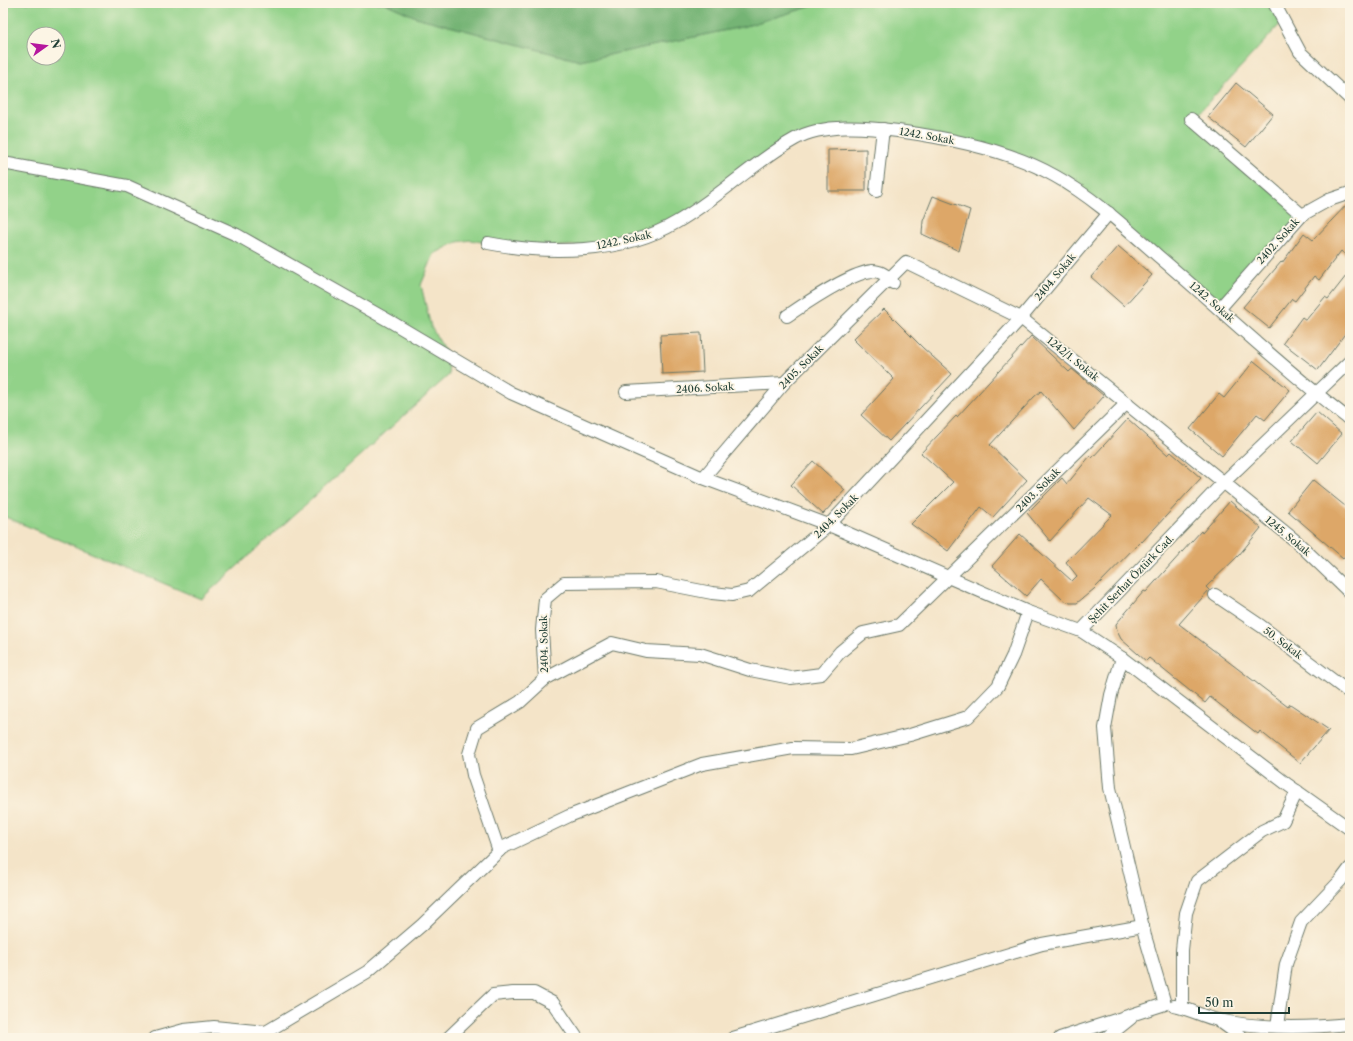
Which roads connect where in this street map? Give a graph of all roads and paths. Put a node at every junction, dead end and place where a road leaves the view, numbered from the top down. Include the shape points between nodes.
1 (1274, 3) edge
2 (1350, 98) edge
3 (1192, 120) dead end
4 (883, 129) junction
5 (3, 164) edge
6 (876, 191) dead end
7 (1350, 193) edge
8 (1109, 213) junction
9 (1302, 215) junction
10 (488, 243) dead end
11 (906, 262) joint
12 (893, 283) dead end
13 (1220, 308) junction
14 (787, 316) dead end
15 (1021, 318) junction
16 (1350, 361) edge
17 (784, 383) junction
18 (626, 392) dead end
19 (1315, 393) junction
20 (1127, 403) junction
21 (1350, 420) edge
22 (703, 478) junction
23 (1223, 483) junction
24 (829, 525) junction
25 (949, 578) junction
26 (1350, 593) edge
27 (1215, 595) dead end
28 (1028, 612) junction
29 (1081, 631) junction
30 (1122, 658) junction
31 (545, 679) junction
32 (1350, 693) edge
33 (1297, 791) junction
34 (1350, 829) edge
35 (499, 851) junction
36 (1350, 868) edge
37 (1143, 926) junction
38 (1165, 1004) junction
39 (1182, 1007) junction
40 (1142, 1011) junction
41 (1217, 1020) junction
42 (1350, 1024) edge
43 (461, 1025) junction
44 (1277, 1026) junction
45 (265, 1035) edge
46 (155, 1038) edge
47 (448, 1038) edge
48 (464, 1038) edge
49 (577, 1038) edge
50 (733, 1038) edge
51 (1060, 1038) edge
52 (1106, 1038) edge
53 (1243, 1038) edge

1 - 2 street via 1300,52
3 - 9 street
4 - 6 street
4 - 8 street, 1242. Sokak via 934,136 1013,157 1054,175
4 - 10 street, 1242. Sokak via 852,127 823,130 797,137 679,221 656,233 582,249 538,250
5 - 22 street via 128,186 237,235 511,393
7 - 9 street, 2402. Sokak via 1329,200
8 - 13 street, 1242. Sokak
8 - 15 street, 2404. Sokak
9 - 13 street, 2402. Sokak
11 - 15 street, 1242/1. Sokak
11 - 17 street, 2405. Sokak
12 - 14 street via 887,276 878,272 861,274 816,296
13 - 19 street, 1242. Sokak
15 - 20 street, 1242/1. Sokak
15 - 24 street, 2404. Sokak
16 - 19 street, Şehit Serhat Öztürk Cad.
17 - 18 street, 2406. Sokak
17 - 22 street, 2405. Sokak
19 - 21 street, 1242. Sokak
19 - 23 street, Şehit Serhat Öztürk Cad.
20 - 23 street, 1242/1. Sokak
20 - 25 street, 2403. Sokak
22 - 24 street
23 - 26 street, 1245. Sokak via 1297,542
23 - 29 street, Şehit Serhat Öztürk Cad.
24 - 25 street
24 - 31 street, 2404. Sokak via 749,591 732,595 656,582 564,583 545,599 542,630
25 - 28 street
25 - 31 street, 2403. Sokak via 899,625 864,633 840,652 821,674 791,678 750,670 700,654 646,651 612,643
27 - 32 street, 50. Sokak
28 - 29 street
28 - 35 street via 1013,655 998,686 968,717 910,735 851,749 793,748 702,764 569,816
29 - 30 street, Şehit Serhat Öztürk Cad.
30 - 33 street, Şehit Serhat Öztürk Cad.
30 - 37 street via 1105,728 1110,788
31 - 35 street, 2403. Sokak via 520,702 477,728 469,754 473,775
33 - 34 street, Şehit Serhat Öztürk Cad.
33 - 39 street via 1283,821 1262,831 1197,882 1186,913 1182,950
35 - 45 street via 422,925 367,972
36 - 44 street via 1301,922 1286,964
37 - 38 street
37 - 50 street via 1042,944
38 - 39 street
38 - 40 street
39 - 41 street
40 - 51 street
40 - 52 street
41 - 44 street
41 - 53 street
42 - 44 street via 1323,1027
43 - 47 street
43 - 48 street
43 - 49 street via 493,995 534,993 553,1003
45 - 46 street via 214,1027 184,1030

